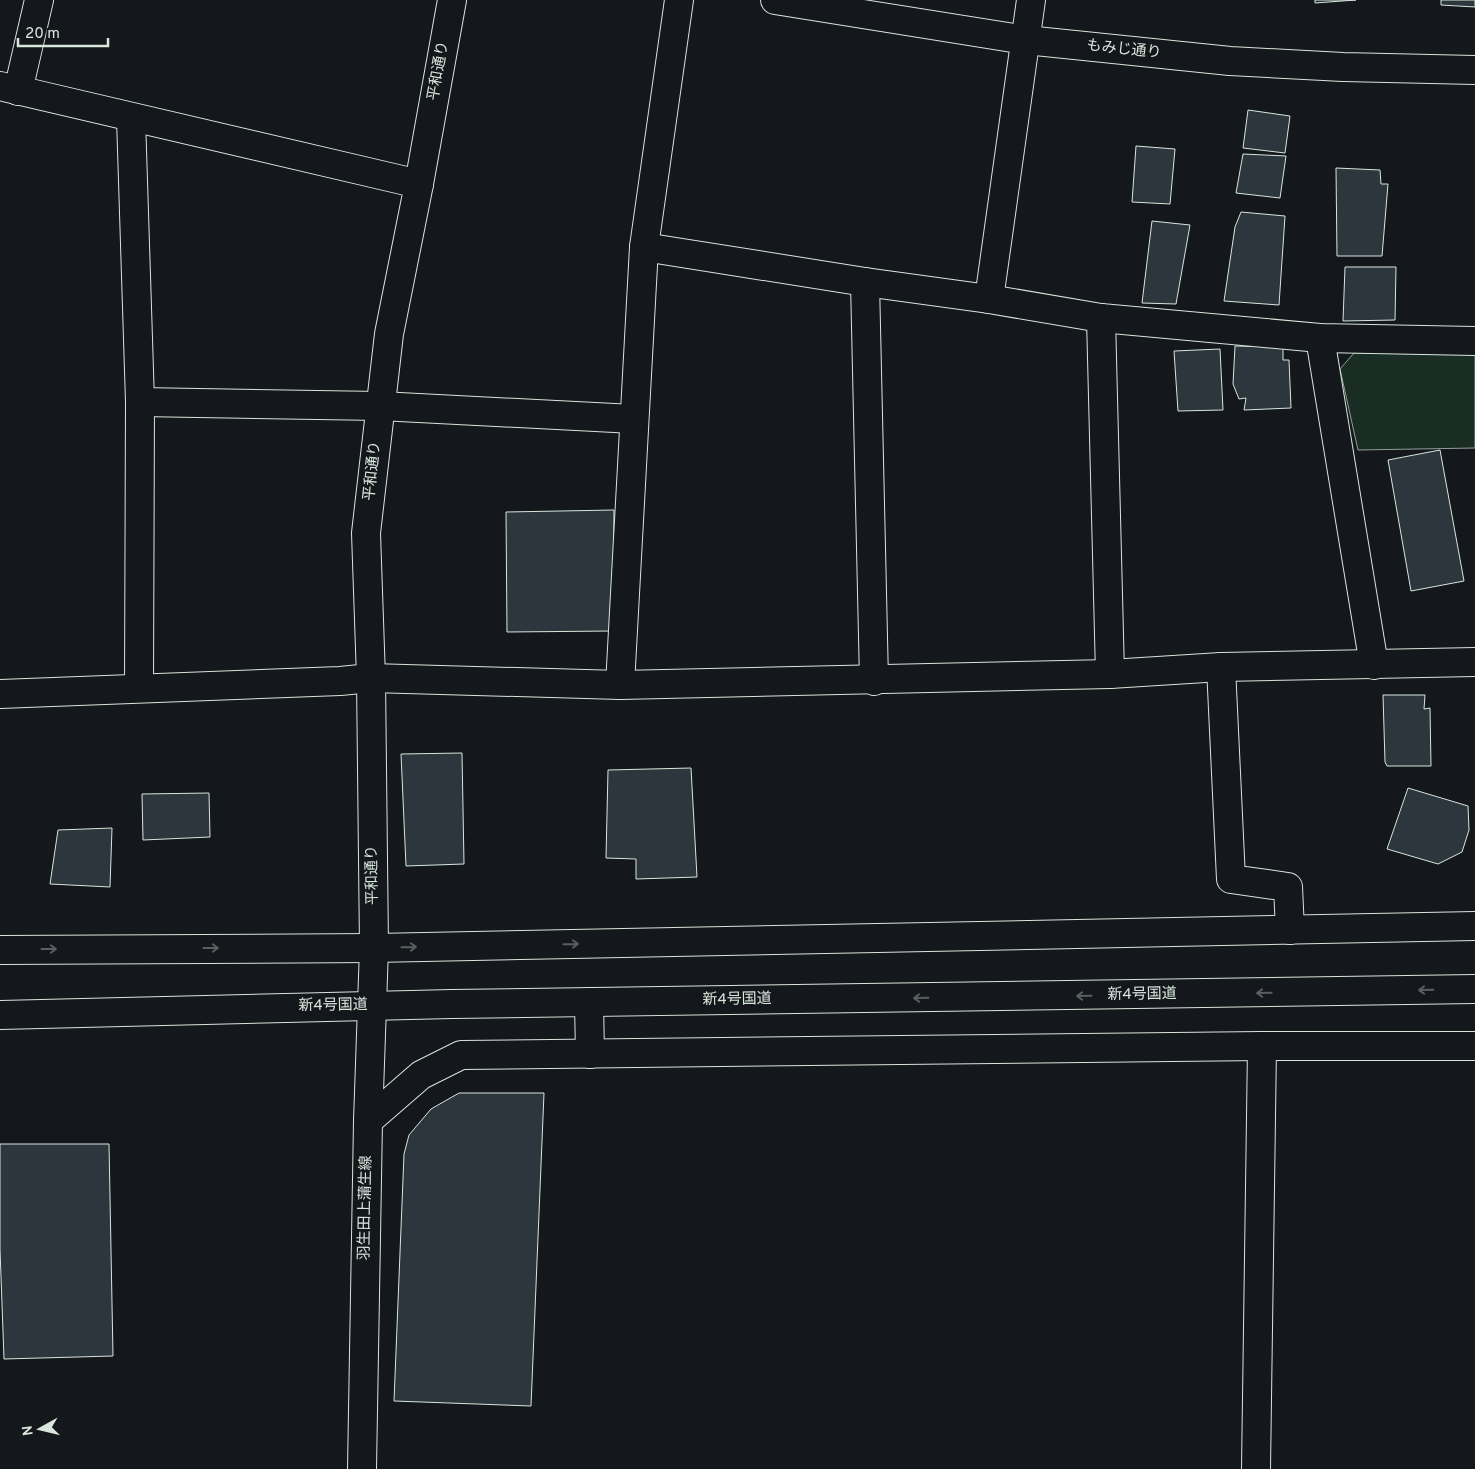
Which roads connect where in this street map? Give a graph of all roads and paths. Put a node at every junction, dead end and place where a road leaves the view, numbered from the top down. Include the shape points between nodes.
1 (39, 0) edge
2 (452, 0) edge
3 (679, 0) edge
4 (775, 0) edge
5 (1031, 0) edge
6 (1026, 40) junction
7 (1475, 70) edge
8 (9, 89) edge
9 (131, 118) junction
10 (419, 184) junction
11 (644, 248) junction
12 (865, 282) junction
13 (989, 300) junction
14 (1101, 318) junction
15 (1320, 338) junction
16 (1475, 341) edge
17 (140, 402) junction
18 (380, 406) junction
19 (634, 419) junction
20 (1475, 662) edge
21 (1374, 665) junction
22 (1221, 667) junction
23 (1110, 674) junction
24 (371, 678) junction
25 (874, 681) junction
26 (620, 685) junction
27 (139, 688) junction
28 (0, 694) edge
29 (1475, 926) edge
30 (1290, 930) junction
31 (374, 948) junction
32 (0, 950) edge
33 (1475, 989) edge
34 (588, 1002) junction
35 (372, 1005) junction
36 (0, 1014) edge
37 (1262, 1046) junction
38 (1475, 1046) edge
39 (590, 1054) junction
40 (368, 1121) junction
41 (362, 1469) edge
42 (1256, 1469) edge

1 - 8 main road
2 - 10 main road, 平和通り
3 - 11 main road
4 - 6 main road, もみじ通り
5 - 6 main road
6 - 7 main road, もみじ通り via 1230,61
6 - 13 main road
8 - 9 main road
9 - 10 main road
9 - 17 main road
10 - 18 main road, 平和通り via 389,334
11 - 12 main road
11 - 19 main road
12 - 13 main road
12 - 25 main road
13 - 14 main road
14 - 15 main road
14 - 23 main road
15 - 16 main road
15 - 21 main road
17 - 18 main road
17 - 27 main road
18 - 19 main road
18 - 24 main road, 平和通り via 366,532
19 - 26 main road
20 - 21 main road
21 - 22 main road
22 - 23 main road
22 - 30 main road via 1230,879 1288,887
23 - 25 main road
24 - 26 main road
24 - 27 main road
24 - 31 main road, 平和通り
25 - 26 main road
27 - 28 main road
29 - 30 main road
31 -> 30 main road
32 -> 31 main road
31 - 35 main road, 羽生田上蒲生線
33 -> 34 main road, 新4号国道
34 - 35 main road, 新4号国道
34 - 39 main road
35 - 36 main road, 新4号国道
35 - 40 main road, 羽生田上蒲生線
37 - 38 main road
37 - 39 main road
37 - 42 main road
39 - 40 main road via 461,1055 421,1075
40 - 41 main road, 羽生田上蒲生線

